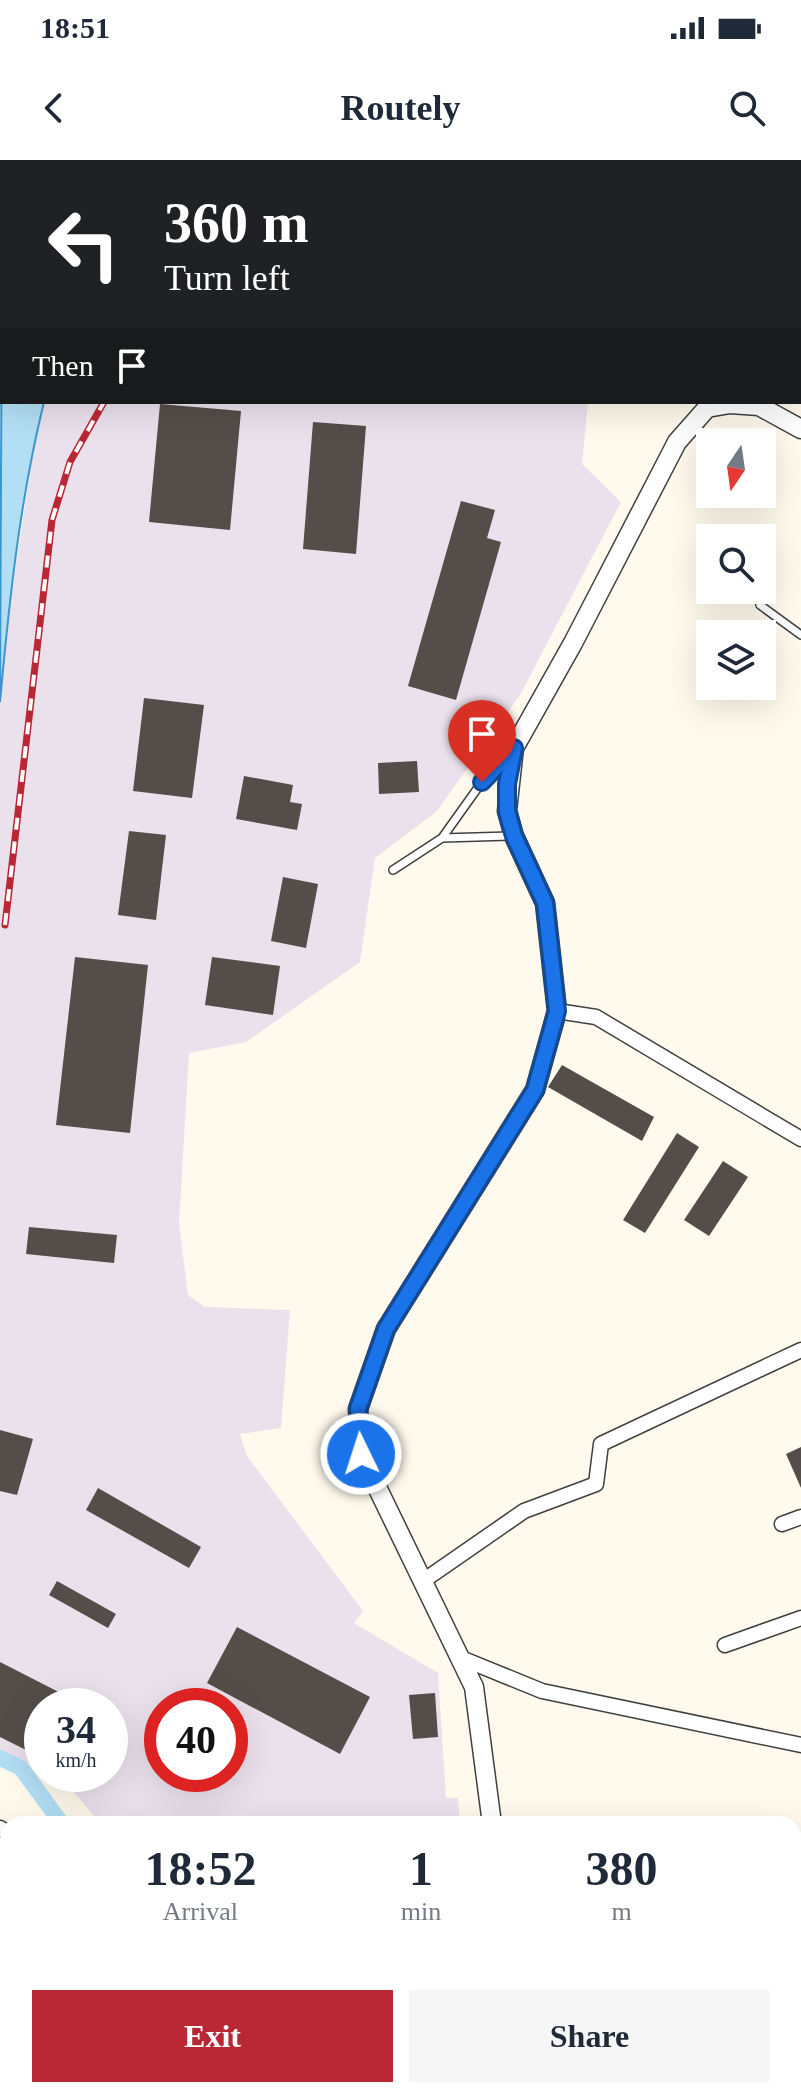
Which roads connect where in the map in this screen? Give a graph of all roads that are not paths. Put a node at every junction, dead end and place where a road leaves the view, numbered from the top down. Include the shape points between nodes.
1 (725, 404) edge
2 (740, 404) edge
3 (801, 429) edge
4 (760, 605) dead end
5 (801, 635) edge
6 (514, 748) junction
7 (514, 836) junction
8 (442, 838) junction
9 (393, 870) dead end
10 (557, 1011) junction
11 (801, 1139) edge
12 (801, 1350) edge
13 (801, 1517) edge
14 (782, 1524) dead end
15 (423, 1581) junction
16 (801, 1618) edge
17 (725, 1645) dead end
18 (461, 1658) junction
19 (801, 1745) edge
20 (492, 1816) edge

1 - 6 street via 707,408 677,442
2 - 3 street via 759,406
4 - 5 lane
6 - 7 street via 507,811
6 - 8 lane
7 - 8 lane
7 - 10 street via 545,903
8 - 9 lane
10 - 11 street via 596,1017
10 - 15 street via 535,1090 386,1329 358,1409 361,1454
12 - 15 street via 601,1444 596,1484 524,1511
13 - 14 street
15 - 18 street
16 - 17 street
18 - 19 street via 542,1691
18 - 20 street via 474,1687

